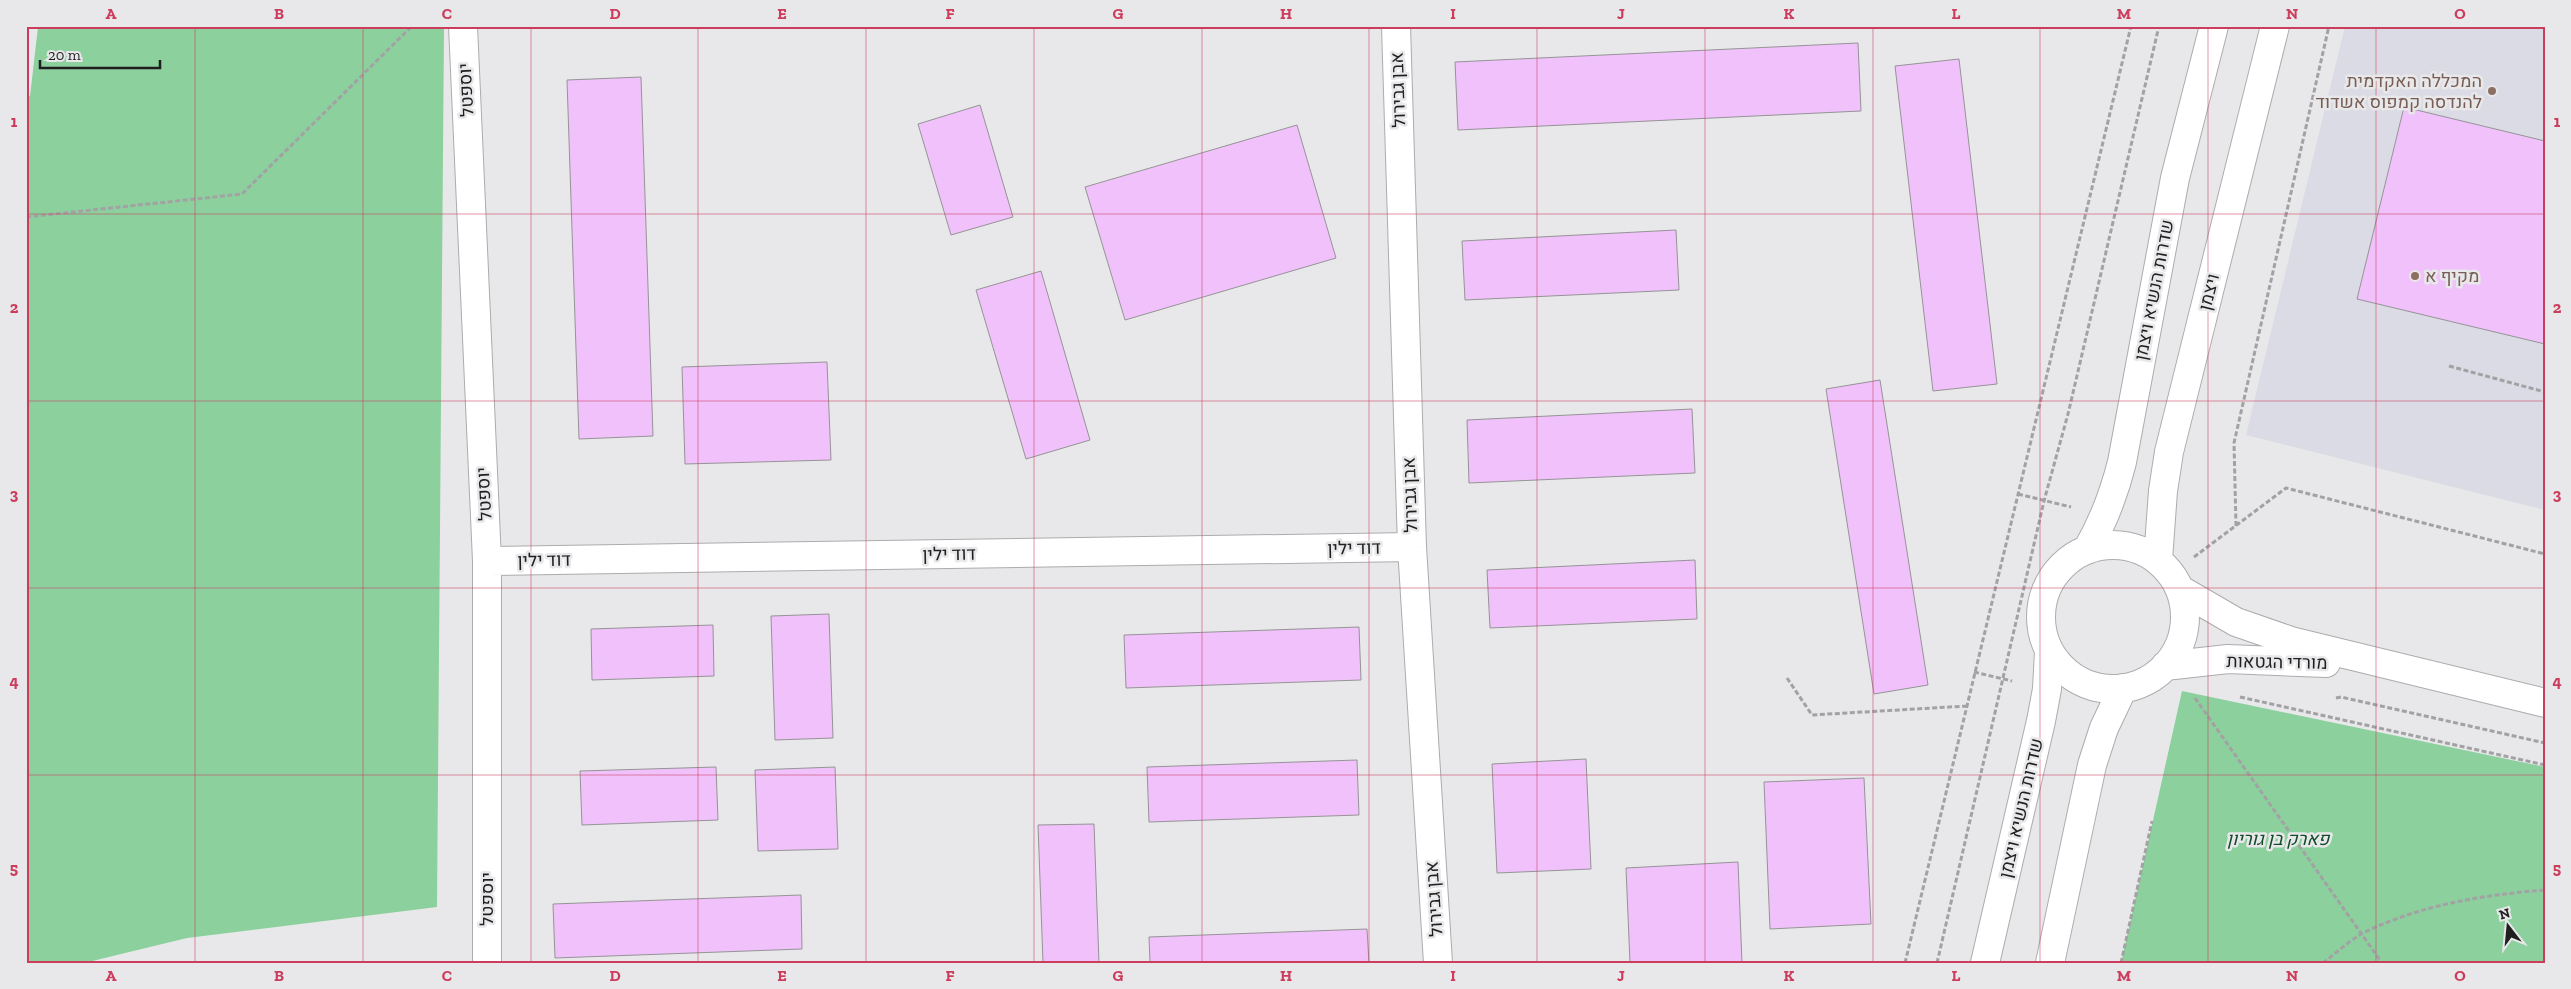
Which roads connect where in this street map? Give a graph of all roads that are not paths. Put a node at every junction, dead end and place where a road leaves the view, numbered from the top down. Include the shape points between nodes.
1 (463, 26) edge
2 (1396, 26) edge
3 (2214, 26) edge
4 (2276, 26) edge
5 (1412, 547) junction
6 (2086, 550) junction
7 (2158, 560) junction
8 (487, 561) junction
9 (2181, 590) junction
10 (2049, 651) junction
11 (2165, 666) junction
12 (2390, 667) junction
13 (2123, 688) junction
14 (2545, 703) edge
15 (487, 963) edge
16 (1438, 963) edge
17 (1985, 963) edge
18 (2050, 963) edge

1 - 8 street, יוספטל
2 - 5 street, אבן גבירול
3 - 6 street, שדרות הנשיא ויצמן via 2175,178 2122,462 2106,515
4 - 7 street, ויצמן via 2169,452
5 - 8 street, דוד ילין
5 - 16 street, אבן גבירול
6 - 7 street via 2105,545 2124,546
6 - 10 street via 2069,560 2045,592 2042,632
7 - 9 street
8 - 15 street, יוספטל
9 - 11 street via 2185,610 2184,631 2177,650
9 - 12 street, מורדי הגטאות via 2236,622 2291,641
10 - 13 street via 2059,666 2073,677 2106,689
10 - 17 street, שדרות הנשיא ויצמן via 2041,721
11 - 12 street, מורדי הגטאות via 2228,659
11 - 13 street via 2139,684
12 - 14 street, מורדי הגטאות
13 - 18 street via 2104,728 2092,765

